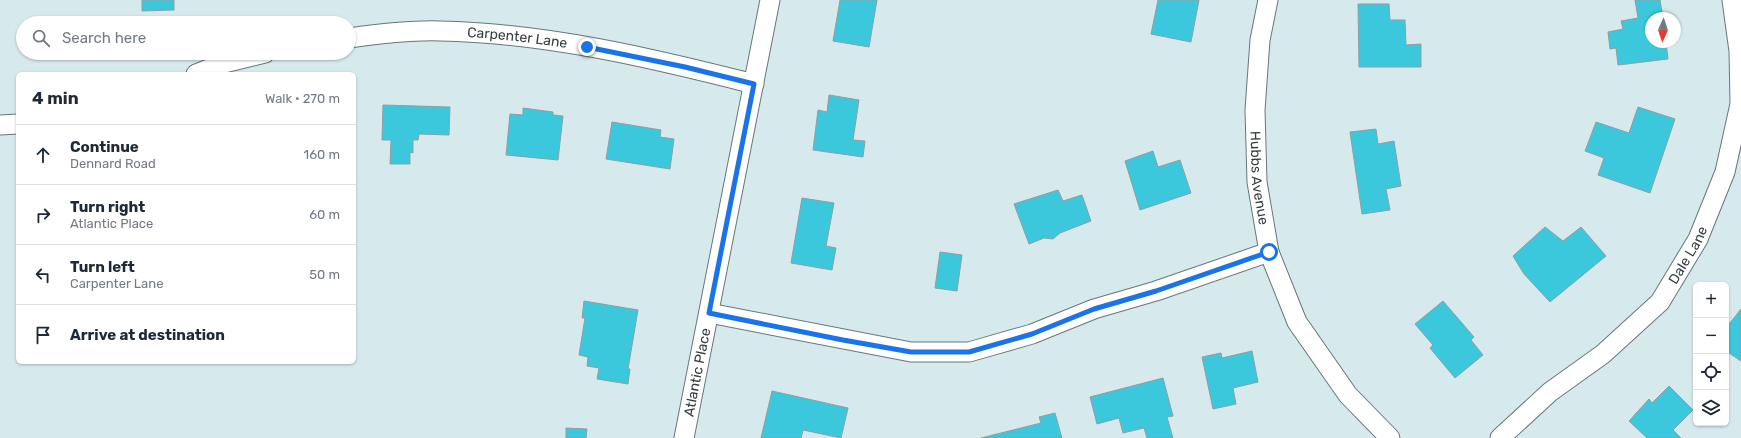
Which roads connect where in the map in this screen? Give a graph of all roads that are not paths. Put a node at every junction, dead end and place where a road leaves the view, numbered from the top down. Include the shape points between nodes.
1 (770, 0) edge
2 (1268, 0) edge
3 (1732, 0) edge
4 (356, 37) edge
5 (236, 60) edge
6 (201, 72) edge
7 (754, 84) junction
8 (1740, 104) edge
9 (16, 124) edge
10 (0, 126) edge
11 (1269, 252) junction
12 (709, 313) junction
13 (684, 438) edge
14 (1390, 438) edge
15 (1500, 438) edge

1 - 7 street, Atlantic Place
2 - 11 street, Hubbs Avenue via 1260,40 1255,110 1257,182
3 - 8 street, Dale Lane via 1739,51
4 - 7 street, Carpenter Lane via 439,30 516,35 670,64
5 - 6 street
7 - 12 street, Atlantic Place
8 - 15 street, Dale Lane via 1724,172 1698,239 1660,302 1603,354 1550,392
9 - 10 street
11 - 12 street via 1156,291 1094,309 1032,334 969,352 911,352
11 - 14 street, Hubbs Avenue via 1297,322 1348,395
12 - 13 street, Atlantic Place

